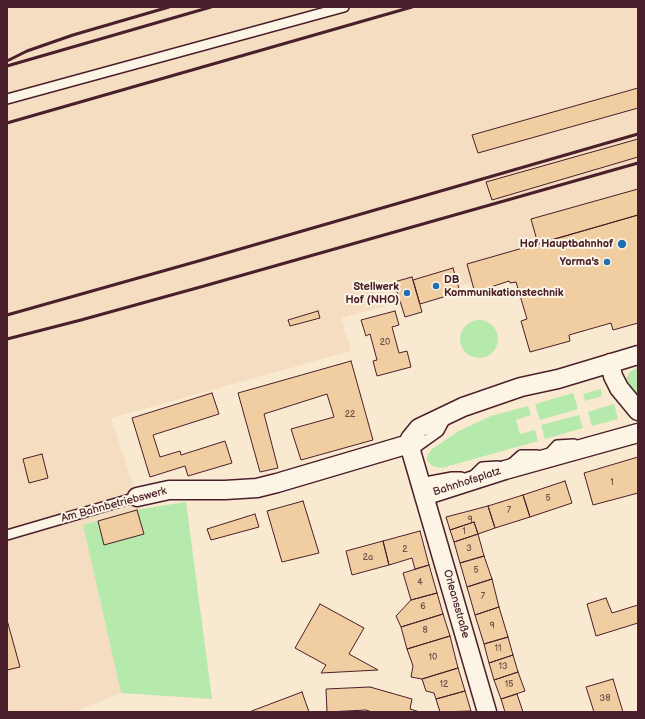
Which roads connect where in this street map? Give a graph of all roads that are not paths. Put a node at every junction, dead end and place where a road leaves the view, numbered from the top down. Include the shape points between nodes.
1 (344, 7) edge
2 (7, 99) edge
3 (638, 355) edge
4 (605, 364) junction
5 (638, 411) edge
6 (632, 435) edge
7 (410, 448) junction
8 (422, 490) junction
9 (137, 497) joint
10 (7, 535) edge
11 (488, 712) edge

1 - 2 lane
3 - 4 street
4 - 5 street via 619,388
4 - 7 street via 558,379 521,387 463,407 419,428 414,433
6 - 8 street, Bahnhofsplatz via 468,481
7 - 8 street, Bahnhofsplatz
7 - 9 street, Am Bahnbetriebswerk via 257,488 169,490
8 - 11 street, Orleansstraße
9 - 10 lane, Am Bahnbetriebswerk

